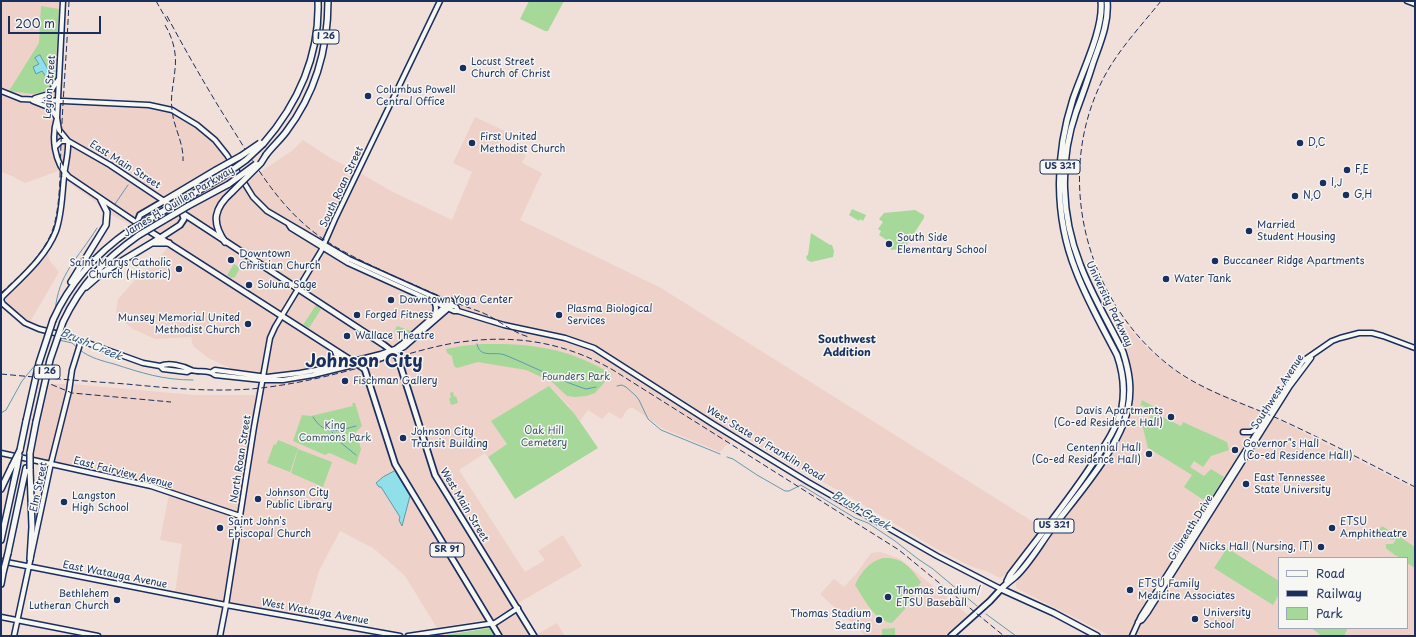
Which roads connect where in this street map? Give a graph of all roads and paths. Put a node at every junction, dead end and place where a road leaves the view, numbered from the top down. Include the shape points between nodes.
1 (64, 1) edge
2 (318, 1) edge
3 (328, 1) edge
4 (440, 1) edge
5 (1101, 1) edge
6 (1107, 1) edge
7 (1407, 1) edge
8 (1415, 4) edge
9 (59, 79) junction
10 (1, 91) edge
11 (31, 100) junction
12 (58, 101) junction
13 (57, 118) junction
14 (68, 141) junction
15 (262, 143) junction
16 (56, 147) junction
17 (268, 153) junction
18 (64, 173) junction
19 (101, 200) junction
20 (164, 201) junction
21 (182, 213) junction
22 (140, 225) junction
23 (160, 238) junction
24 (225, 242) junction
25 (150, 244) junction
26 (169, 244) junction
27 (323, 246) junction
28 (298, 289) junction
29 (66, 294) junction
30 (80, 294) junction
31 (1097, 300) junction
32 (434, 303) junction
33 (1090, 303) junction
34 (448, 306) junction
35 (435, 315) junction
36 (282, 316) junction
37 (80, 343) junction
38 (1415, 348) edge
39 (334, 349) junction
40 (393, 351) junction
41 (1313, 354) junction
42 (355, 363) junction
43 (335, 366) junction
44 (1129, 376) junction
45 (1122, 377) junction
46 (262, 378) junction
47 (1117, 422) junction
48 (1123, 425) junction
49 (1261, 426) junction
50 (1243, 432) dead end
51 (1255, 439) junction
52 (1, 453) edge
53 (51, 463) junction
54 (1092, 464) junction
55 (14, 467) junction
56 (1098, 467) junction
57 (28, 469) junction
58 (1, 489) edge
59 (240, 516) junction
60 (1, 540) edge
61 (30, 559) junction
62 (1, 561) edge
63 (28, 567) junction
64 (1007, 582) junction
65 (1, 584) edge
66 (1001, 589) junction
67 (226, 604) junction
68 (518, 608) junction
69 (1, 617) edge
70 (17, 621) junction
71 (491, 624) junction
72 (14, 636) edge
73 (98, 636) edge
74 (220, 636) edge
75 (400, 636) edge
76 (408, 636) edge
77 (499, 636) edge
78 (534, 636) edge
79 (951, 636) edge
80 (1097, 636) edge
81 (1132, 636) edge

1 - 9 main road, Legion Street
2 - 15 highway, I 26 via 316,34 309,66 299,92 288,111
3 - 17 highway, James H. Quillen Parkway / I 26 via 325,40 317,73 298,115
4 - 27 main road, South Roan Street
5 - 33 highway, University Parkway / US 321 via 1095,37 1064,130 1059,174 1065,233 1075,270
6 - 31 highway, University Parkway / US 321 via 1104,34 1070,132 1065,172 1066,205 1071,235 1080,264
7 - 8 main road
9 - 11 main road via 50,94
9 - 12 main road, Legion Street
10 - 11 main road
11 - 12 main road
11 - 13 main road via 50,108
12 - 13 main road, Legion Street
12 - 27 main road, West State of Franklin Road via 149,105 172,110 197,125 215,140 256,201 266,211
13 - 14 main road, East Main Street via 59,130
13 - 16 main road, Legion Street
14 - 16 main road via 61,141
14 - 18 main road
14 - 20 main road, East Main Street
15 - 20 highway, bridge
15 - 29 highway, James H. Quillen Parkway / I 26, bridge via 246,160 222,176 130,230 95,258
16 - 18 main road, Legion Street
17 - 24 highway, bridge via 223,201 217,214 218,230
17 - 30 highway, James H. Quillen Parkway / I 26, bridge via 229,184 139,235 118,250 100,267
18 - 19 main road, SR 91
18 - 37 main road via 60,217 55,232 36,262 1,300 25,324
19 - 22 main road, SR 91
19 - 29 highway via 107,212 106,225
20 - 21 main road, East Main Street
20 - 22 main road via 140,215
21 - 23 main road via 182,224
21 - 24 main road, East Main Street
22 - 23 main road, SR 91
23 - 25 highway
23 - 26 main road, SR 91
24 - 28 main road, East Main Street
25 - 26 highway
25 - 30 highway via 102,273
26 - 36 main road, SR 91
27 - 28 main road, South Roan Street
27 - 32 main road, West State of Franklin Road via 348,263
27 - 34 main road, West State of Franklin Road
28 - 36 main road, South Roan Street
28 - 40 main road, East Main Street
29 - 55 highway, James H. Quillen Parkway / I 26, bridge via 53,320 38,363
30 - 57 highway, James H. Quillen Parkway / I 26, bridge via 63,322 50,360
31 - 33 highway
31 - 44 highway, University Parkway / US 321 via 1123,352
32 - 34 main road, West State of Franklin Road
32 - 35 main road
33 - 45 highway, University Parkway / US 321 via 1117,355
34 - 35 main road
34 - 40 main road via 404,347
34 - 66 main road, West State of Franklin Road via 454,311 594,348 808,482
35 - 40 main road
36 - 39 main road, SR 91
36 - 46 main road, South Roan Street via 270,336
37 - 46 main road via 163,369
37 - 53 main road, Elm Street
38 - 41 main road, Southwest Avenue via 1383,336 1366,333 1332,341
39 - 42 main road, SR 91
39 - 43 main road via 338,358
40 - 42 main road
40 - 68 main road, West Main Street / SR 91 via 401,363 435,475
41 - 49 main road, Southwest Avenue via 1300,365
41 - 51 main road, Southwest Avenue
42 - 43 main road
42 - 46 main road via 309,376 283,380
42 - 71 main road, SR 91 via 365,370 395,464
43 - 46 main road via 300,374
44 - 45 highway
44 - 48 highway, University Parkway / US 321 via 1130,398
45 - 47 highway, University Parkway / US 321 via 1122,406
46 - 59 main road, North Roan Street
47 - 48 highway
47 - 54 highway, University Parkway / US 321
48 - 56 highway, University Parkway / US 321
49 - 50 main road via 1251,432
49 - 51 main road, Southwest Avenue
51 - 81 main road, Gilbreath Drive via 1141,616
52 - 53 main road, East Fairview Avenue
53 - 59 main road, East Fairview Avenue via 151,486
53 - 61 main road, Elm Street
54 - 56 highway
54 - 64 highway, University Parkway / US 321 via 1063,507 1010,574
55 - 58 highway
55 - 60 highway
56 - 64 highway, University Parkway / US 321 via 1028,561 1015,577
57 - 61 highway via 32,527
57 - 65 highway, James H. Quillen Parkway / I 26, bridge
59 - 67 main road, North Roan Street
61 - 63 main road, Elm Street
62 - 63 main road, East Watauga Avenue
63 - 67 main road, East Watauga Avenue
63 - 70 main road, Elm Street
64 - 66 highway, University Parkway / US 321
66 - 79 main road, University Parkway
66 - 80 highway, West State of Franklin Road
67 - 74 main road, North Roan Street
67 - 75 main road, West Watauga Avenue
68 - 71 main road
68 - 78 main road, West Main Street / SR 91
69 - 70 main road
70 - 72 main road, Elm Street
70 - 73 main road
71 - 76 main road
71 - 77 main road, SR 91

